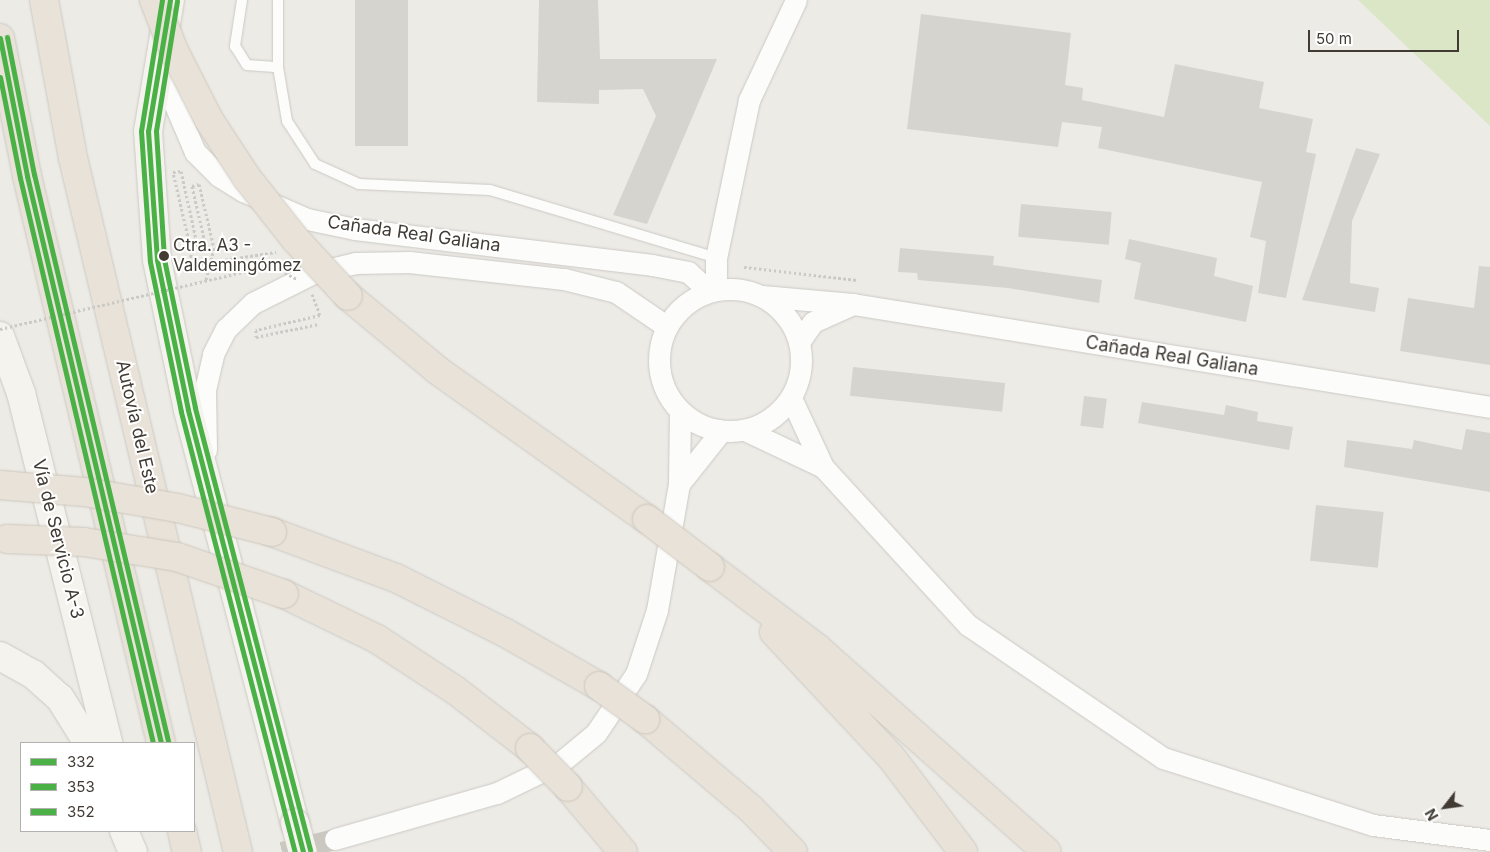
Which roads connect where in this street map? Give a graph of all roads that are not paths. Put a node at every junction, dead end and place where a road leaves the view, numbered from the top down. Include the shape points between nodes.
1 (44, 0) edge
2 (165, 0) edge
3 (242, 0) edge
4 (278, 0) edge
5 (796, 0) edge
6 (0, 38) edge
7 (278, 67) junction
8 (716, 258) junction
9 (713, 290) junction
10 (762, 296) junction
11 (853, 304) junction
12 (666, 326) junction
13 (0, 336) edge
14 (799, 342) junction
15 (791, 398) junction
16 (1490, 407) edge
17 (680, 412) junction
18 (745, 430) junction
19 (721, 431) junction
20 (823, 467) junction
21 (206, 473) junction
22 (679, 484) junction
23 (0, 485) edge
24 (4, 539) edge
25 (710, 567) junction
26 (0, 656) edge
27 (87, 742) edge
28 (108, 742) edge
29 (161, 742) edge
30 (124, 832) edge
31 (129, 832) edge
32 (335, 839) tunnel mouth
33 (1490, 840) edge
34 (236, 845) edge
35 (133, 852) edge
36 (303, 852) edge
37 (623, 852) edge
38 (793, 852) edge
39 (963, 852) edge
40 (1047, 852) edge

1 - 34 highway, Autovía del Este via 72,158
2 - 9 street, Cañada Real Galiana via 172,98 195,152 219,176 243,191 308,219 346,227 688,272
2 - 21 main road via 148,131 152,228 183,391
2 - 25 highway, bridge via 174,52 209,120 236,162 296,240 348,296 438,370
3 - 7 lane via 235,46 246,65
4 - 7 lane
5 - 8 street via 749,100
6 - 29 highway via 27,176
7 - 8 lane via 287,122 315,164 359,184 490,190
8 - 9 street
9 - 10 street via 745,290
9 - 12 street via 692,299
10 - 11 street, Cañada Real Galiana
10 - 14 street via 787,318
11 - 14 street via 813,322
11 - 16 street, Cañada Real Galiana
12 - 17 street via 658,362 668,397
12 - 21 street, Cañada Real Galiana via 616,292 564,279 409,262 356,262 313,273 253,303 226,329 213,354 205,390
13 - 28 main road, Vía de Servicio A-3 via 20,393
14 - 15 street via 802,361
15 - 18 street via 772,418
15 - 20 street
17 - 19 street via 699,425
17 - 22 street
18 - 19 street
18 - 20 street
19 - 22 street
20 - 33 street via 968,624 1163,758 1373,825
21 - 36 main road, bridge
22 - 32 street via 657,610 636,674 596,733 561,762 497,793
23 - 38 highway, bridge via 85,492 178,508 272,532 396,578 504,632 599,686 645,719 751,809
24 - 37 highway, bridge via 84,542 177,557 284,594 377,640 456,690 530,748
25 - 39 highway via 891,757
25 - 40 highway via 817,648
26 - 27 main road via 33,674 60,698
30 - 35 main road
31 - 35 main road

